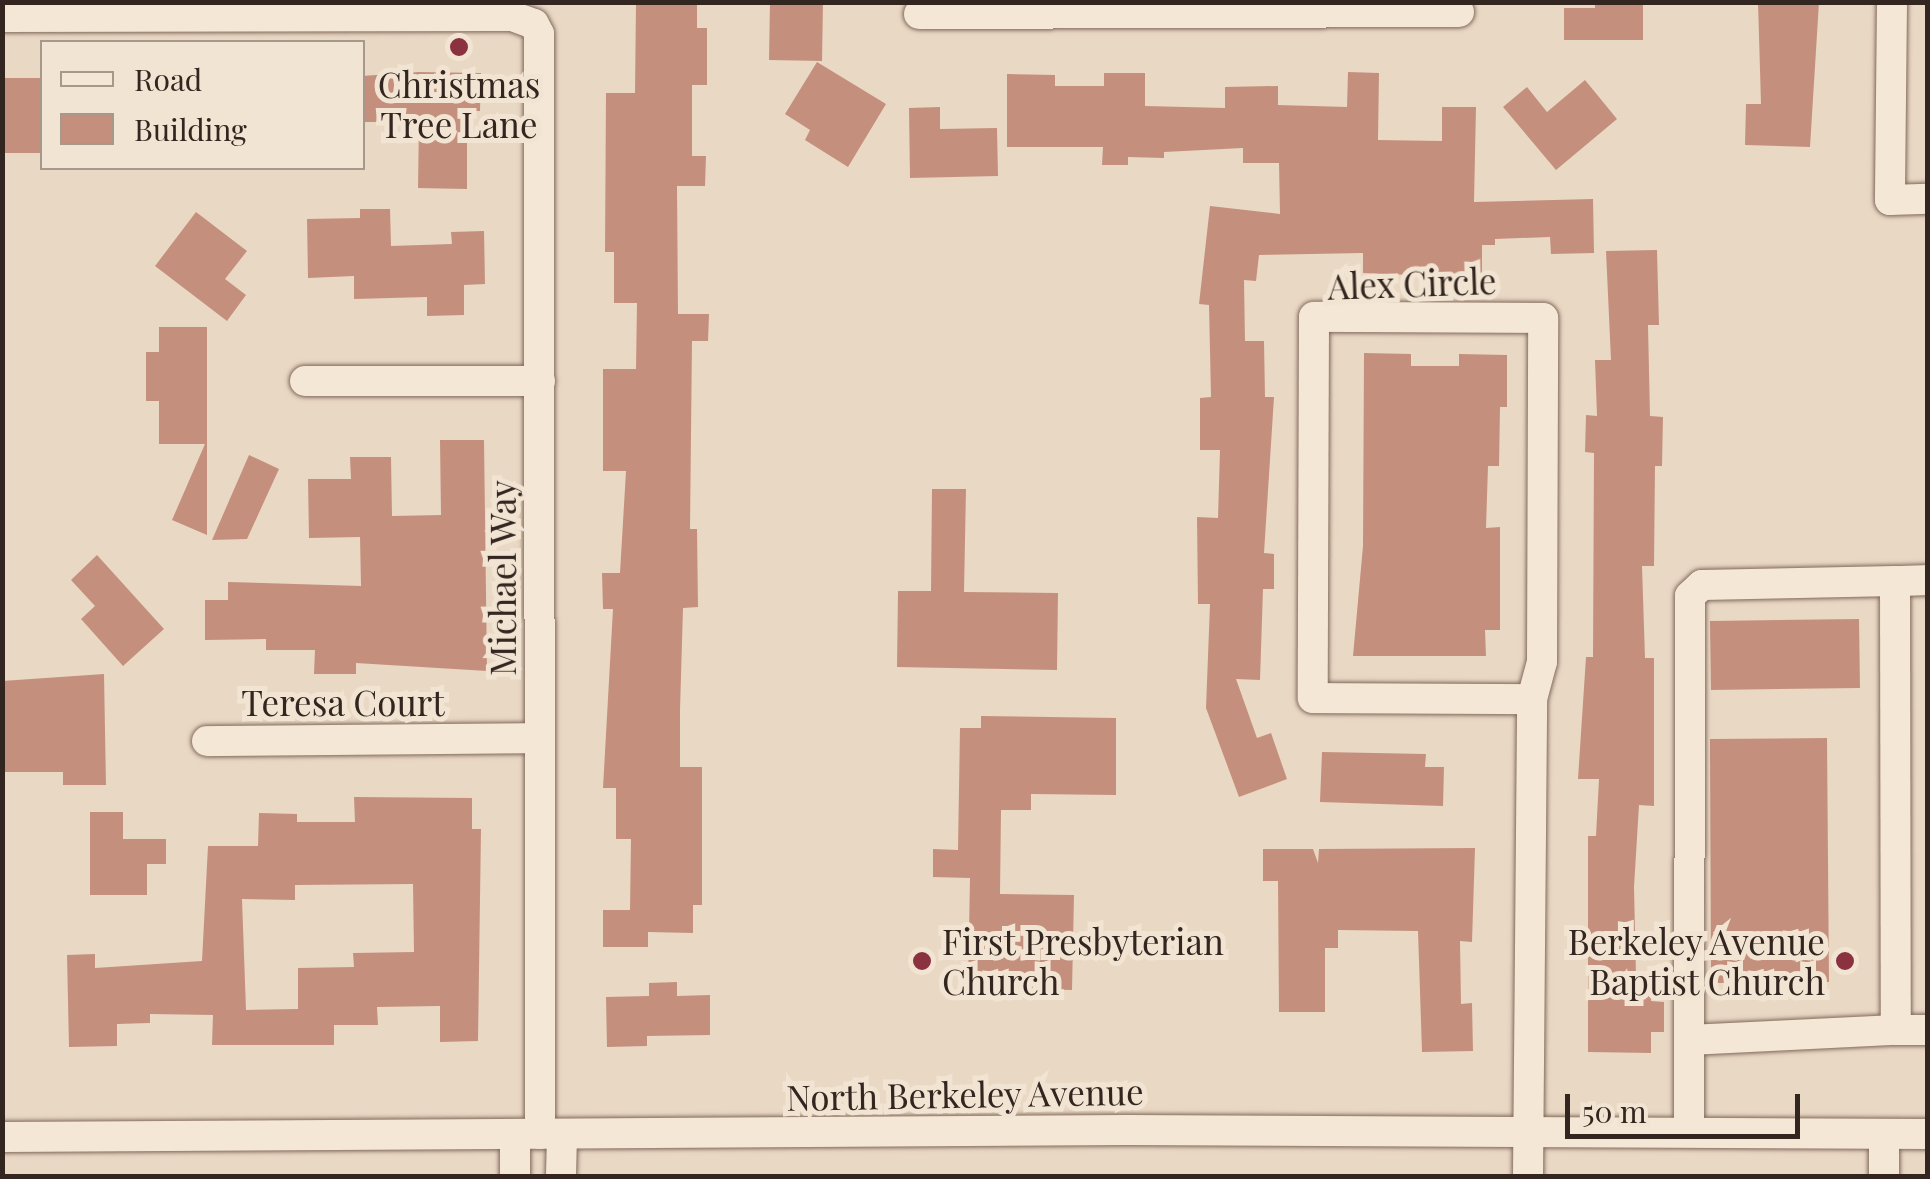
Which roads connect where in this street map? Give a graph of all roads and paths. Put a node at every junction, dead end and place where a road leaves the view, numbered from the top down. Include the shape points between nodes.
1 (1892, 2) edge
2 (1144, 8) edge
3 (1459, 12) dead end
4 (919, 14) dead end
5 (2, 17) edge
6 (1928, 199) edge
7 (305, 381) dead end
8 (540, 381) junction
9 (1928, 580) edge
10 (1895, 581) junction
11 (1532, 700) junction
12 (539, 738) junction
13 (207, 740) dead end
14 (1896, 1030) junction
15 (1928, 1030) edge
16 (1689, 1040) junction
17 (1528, 1130) junction
18 (1689, 1131) junction
19 (539, 1134) junction
20 (1884, 1134) junction
21 (1928, 1134) edge
22 (2, 1137) edge
23 (515, 1176) edge
24 (562, 1176) edge
25 (1528, 1176) edge
26 (1884, 1176) edge

1 - 6 street via 1890,200
2 - 3 street
2 - 4 street
5 - 8 street, Michael Way via 512,16 534,24 542,45
7 - 8 street
8 - 12 street, Michael Way
9 - 10 street
10 - 14 street
10 - 16 street via 1702,585 1690,596
11 - 11 street, Alex Circle via 1542,662 1543,318 1314,317 1313,698
11 - 17 street, Alex Circle
12 - 13 street, Teresa Court
12 - 19 street, Michael Way
14 - 15 street
14 - 16 street
16 - 18 street
17 - 18 street, North Berkeley Avenue
17 - 19 street, North Berkeley Avenue
17 - 25 street, Alex Circle
18 - 20 street, North Berkeley Avenue
19 - 22 street, North Berkeley Avenue
19 - 23 street, Michael Way
19 - 24 street, Michael Way
20 - 21 street, North Berkeley Avenue
20 - 26 street

